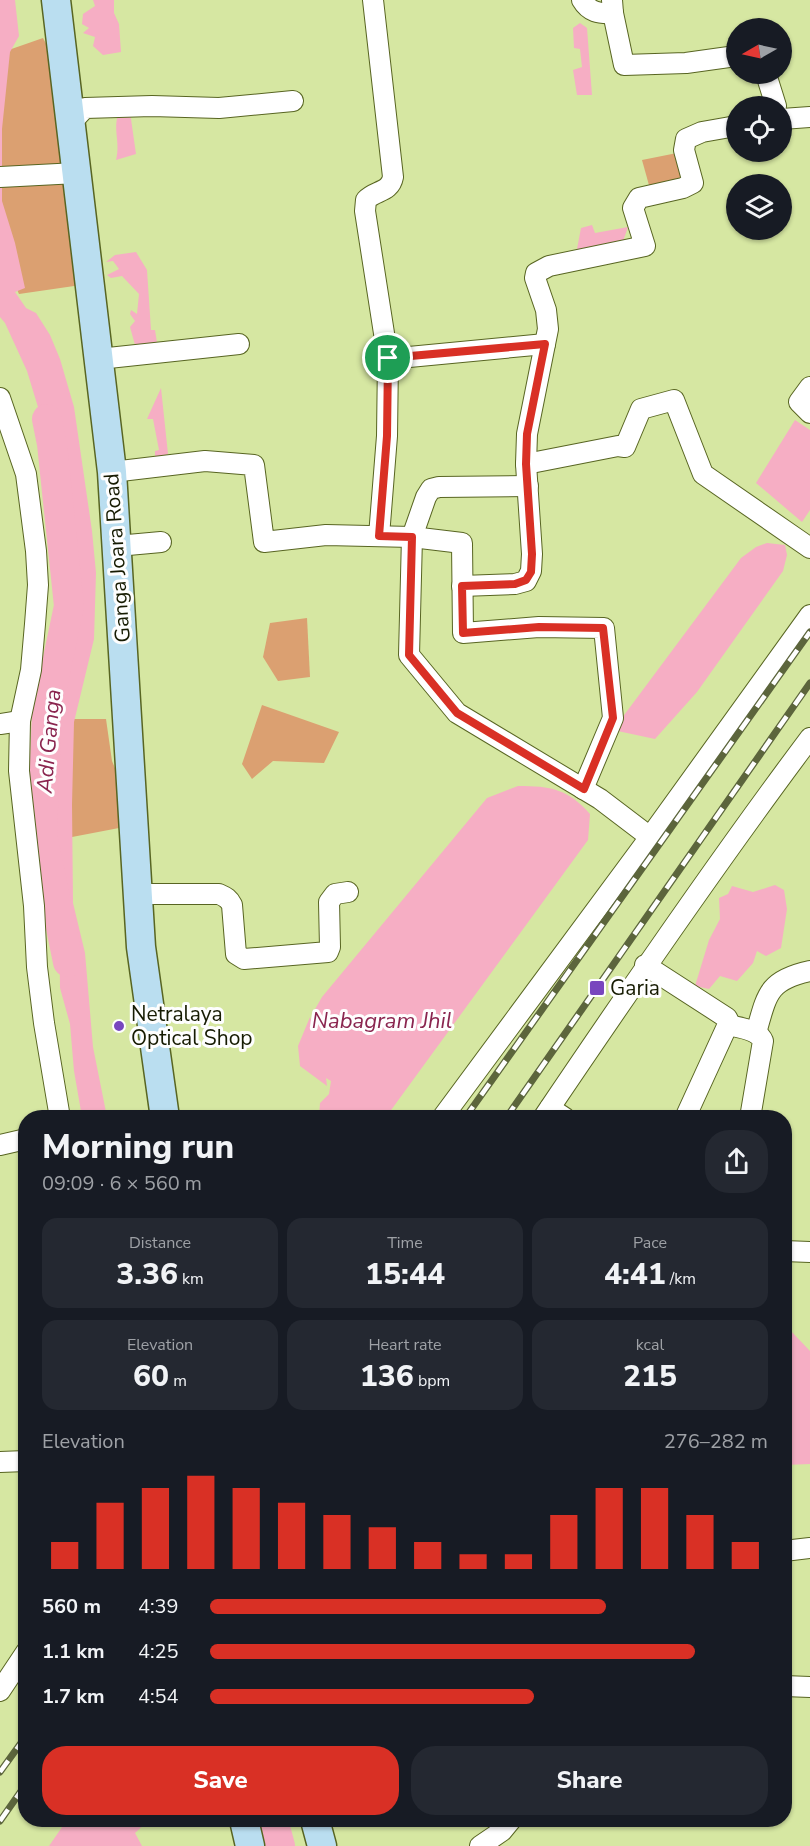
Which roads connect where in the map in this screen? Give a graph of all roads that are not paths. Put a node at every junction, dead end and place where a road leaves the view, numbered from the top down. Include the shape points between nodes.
1 (56, 0) edge
2 (372, 0) edge
3 (582, 0) edge
4 (612, 7) edge
5 (726, 57) edge
6 (293, 101) dead end
7 (810, 117) edge
8 (792, 118) edge
9 (70, 124) junction
10 (726, 128) edge
11 (76, 173) junction
12 (8, 176) edge
13 (239, 344) dead end
14 (545, 344) junction
15 (388, 358) junction
16 (99, 359) junction
17 (810, 387) edge
18 (0, 398) edge
19 (810, 413) edge
20 (526, 464) junction
21 (112, 472) junction
22 (528, 486) junction
23 (379, 536) junction
24 (412, 537) junction
25 (161, 542) dead end
26 (117, 546) junction
27 (810, 548) edge
28 (462, 586) junction
29 (810, 615) edge
30 (20, 721) junction
31 (0, 724) edge
32 (810, 738) edge
33 (584, 789) junction
34 (650, 837) junction
35 (348, 892) dead end
36 (138, 894) junction
37 (645, 965) junction
38 (810, 971) edge
39 (728, 1025) junction
40 (756, 1033) junction
41 (59, 1110) edge
42 (164, 1110) edge
43 (448, 1110) edge
44 (555, 1110) edge
45 (689, 1110) edge
46 (751, 1110) edge
47 (18, 1141) edge
48 (0, 1145) edge
49 (792, 1251) edge
50 (810, 1252) edge
51 (18, 1461) edge
52 (0, 1462) edge
53 (810, 1548) edge
54 (792, 1550) edge
55 (18, 1664) edge
56 (792, 1686) edge
57 (810, 1687) edge
58 (0, 1691) edge
59 (246, 1827) edge
60 (317, 1827) edge
61 (505, 1827) edge
62 (250, 1846) edge
63 (322, 1846) edge
64 (480, 1846) edge

1 - 9 main road, Ganga Joara Road
2 - 15 street via 393,177 386,190 371,194 366,200 365,211
3 - 4 street via 600,14
4 - 5 street via 624,65
6 - 9 street via 219,108 85,108
7 - 8 street
9 - 11 main road, Ganga Joara Road
10 - 14 street via 686,139 684,150 693,183 639,198 633,208 645,246 549,266 536,273 546,310
11 - 12 street
11 - 16 main road, Ganga Joara Road
13 - 16 street
14 - 15 street
14 - 20 street via 527,434
15 - 23 street
16 - 21 main road, Ganga Joara Road
17 - 19 street via 799,402
18 - 30 street via 26,474 36,551 36,624
20 - 22 street
20 - 27 street via 625,447 641,409 674,400 703,474
21 - 23 street via 205,461 254,465 264,542 326,535
21 - 26 main road, Ganga Joara Road
22 - 24 street via 431,489
22 - 28 street via 532,554 531,572 526,580
23 - 24 street
24 - 28 street via 462,543
24 - 33 street via 409,655 457,713
25 - 26 street
26 - 36 main road, Ganga Joara Road
28 - 33 street via 463,633 539,627 603,628 613,718
29 - 34 street
30 - 31 street
30 - 41 street via 19,771 37,967
32 - 37 street
33 - 34 street
34 - 43 street
35 - 36 street via 335,894 329,902 328,952 244,959 236,954 232,905 224,896
36 - 42 main road, Ganga Joara Road via 141,947
37 - 39 street via 726,1018
37 - 44 street
38 - 40 street via 783,978 771,991
39 - 40 street
39 - 45 street
40 - 46 street via 761,1036 763,1048
47 - 48 street
49 - 50 street
51 - 52 street
53 - 54 street
55 - 58 street
56 - 57 street
59 - 62 main road
60 - 63 main road
61 - 64 street

